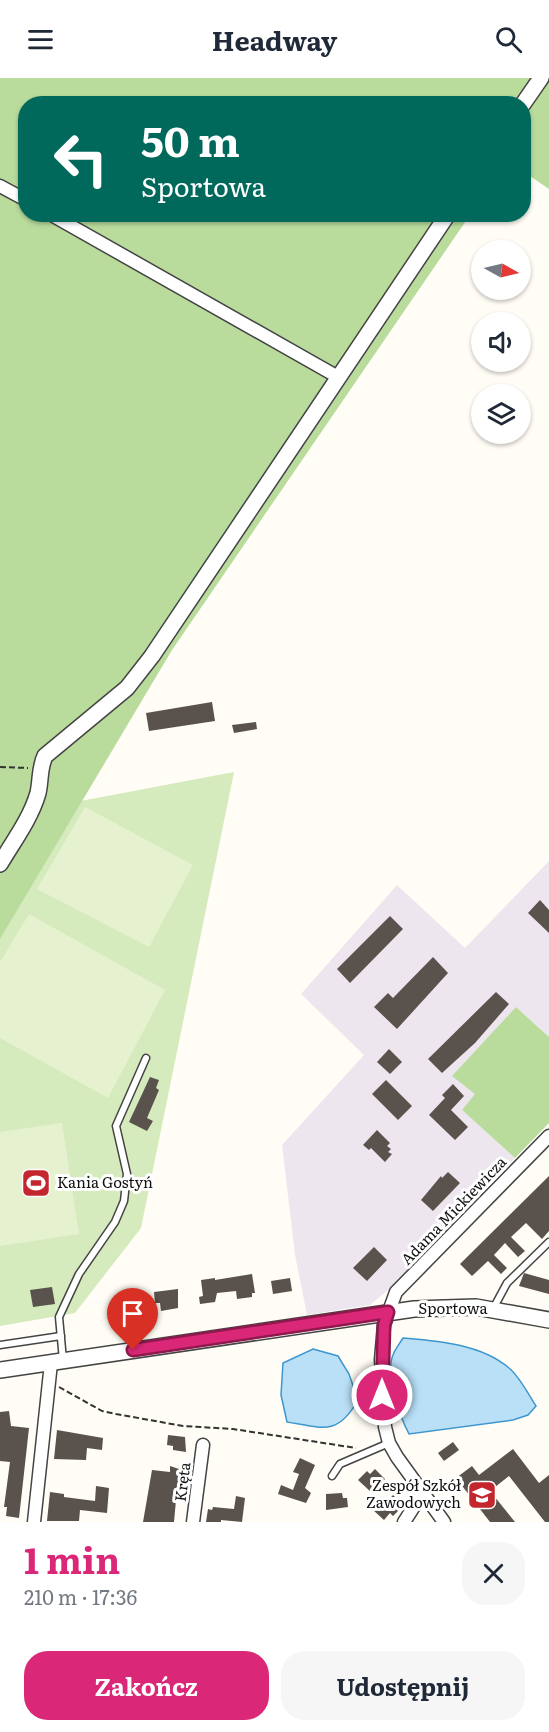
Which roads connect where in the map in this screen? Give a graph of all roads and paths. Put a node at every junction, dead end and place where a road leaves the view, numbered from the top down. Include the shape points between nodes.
1 (541, 78) edge
2 (529, 96) edge
3 (0, 186) edge
4 (18, 196) edge
5 (64, 222) edge
6 (443, 222) edge
7 (338, 377) junction
8 (0, 767) edge
9 (39, 768) junction
10 (0, 864) edge
11 (146, 1058) dead end
12 (549, 1136) edge
13 (549, 1242) edge
14 (493, 1309) junction
15 (388, 1312) junction
16 (549, 1320) edge
17 (61, 1336) junction
18 (0, 1345) edge
19 (57, 1362) junction
20 (0, 1370) edge
21 (56, 1385) dead end
22 (389, 1443) junction
23 (203, 1445) dead end
24 (366, 1453) junction
25 (332, 1476) dead end
26 (422, 1494) junction
27 (34, 1522) edge
28 (193, 1522) edge
29 (404, 1522) edge
30 (444, 1522) edge

1 - 2 street
3 - 4 street
5 - 7 street
6 - 7 street
7 - 9 street via 152,656 127,688 60,742
8 - 9 path
9 - 10 street via 38,793
11 - 17 lane via 116,1126 128,1174 124,1201 115,1222 79,1274 58,1317
12 - 15 street, Adama Mickiewicza via 396,1292
13 - 14 lane via 507,1283
14 - 15 street, Sportowa via 446,1306
14 - 16 street, Sportowa
15 - 19 street, Sportowa
15 - 22 street, Adama Mickiewicza via 381,1360
17 - 18 lane
17 - 19 lane
19 - 20 street, Sportowa
19 - 27 street
21 - 24 path via 102,1411 183,1426 233,1429 365,1449
22 - 24 lane
22 - 26 street
23 - 28 street, Kręta
24 - 25 lane via 340,1464
26 - 29 street
26 - 30 street

